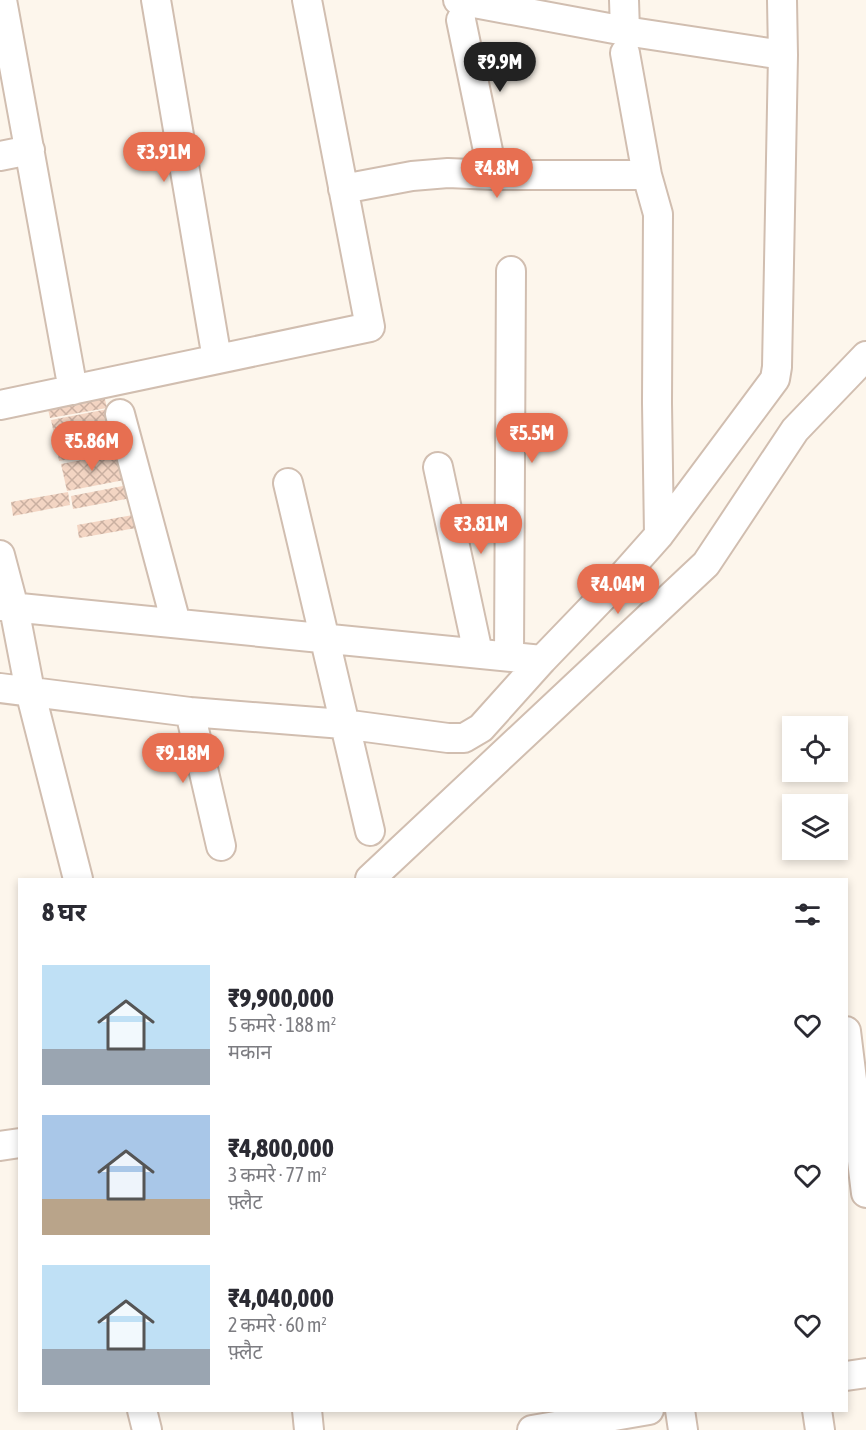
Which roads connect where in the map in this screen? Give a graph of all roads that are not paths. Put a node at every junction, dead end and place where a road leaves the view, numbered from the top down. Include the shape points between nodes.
1 (3, 0) edge
2 (156, 0) edge
3 (307, 0) edge
4 (624, 0) edge
5 (782, 0) edge
6 (466, 6) edge
7 (625, 42) junction
8 (783, 56) junction
9 (30, 150) junction
10 (0, 156) edge
11 (493, 175) junction
12 (647, 175) junction
13 (343, 189) junction
14 (511, 271) dead end
15 (866, 356) edge
16 (217, 359) junction
17 (73, 390) junction
18 (0, 405) edge
19 (120, 414) dead end
20 (438, 466) dead end
21 (288, 483) dead end
22 (659, 535) junction
23 (0, 555) edge
24 (7, 607) edge
25 (176, 623) junction
26 (326, 638) junction
27 (478, 653) junction
28 (509, 656) junction
29 (542, 660) junction
30 (0, 688) edge
31 (30, 691) junction
32 (190, 712) junction
33 (343, 724) junction
34 (370, 831) dead end
35 (221, 846) dead end
36 (78, 878) edge
37 (371, 878) edge
38 (848, 1046) edge
39 (18, 1143) edge
40 (0, 1146) edge
41 (866, 1193) edge
42 (866, 1373) edge
43 (848, 1376) edge
44 (142, 1412) edge
45 (307, 1412) edge
46 (637, 1412) edge
47 (681, 1412) edge
48 (817, 1412) edge
49 (147, 1430) edge
50 (309, 1430) edge
51 (532, 1430) edge
52 (683, 1430) edge
53 (820, 1430) edge

1 - 9 street
2 - 16 street
3 - 13 street
4 - 7 street
5 - 8 street
6 - 7 street
6 - 11 street
7 - 8 street
7 - 12 street
8 - 22 street via 775,379
9 - 10 street
9 - 17 street
11 - 12 street
11 - 13 street via 447,173
12 - 22 street via 658,214
13 - 16 street via 370,327
14 - 28 street
15 - 37 street via 795,430 706,564
16 - 17 street
17 - 18 street
19 - 25 street
20 - 27 street
21 - 26 street
22 - 29 street
23 - 24 street
24 - 25 street
24 - 31 street
25 - 26 street
26 - 27 street
26 - 33 street
27 - 28 street
28 - 29 street
29 - 33 street via 481,728 464,738
30 - 31 street
31 - 32 street
31 - 36 street
32 - 33 street
32 - 35 street
33 - 34 street
38 - 41 street
39 - 40 street
42 - 43 street
44 - 49 street
45 - 50 street
46 - 51 street
47 - 52 street
48 - 53 street

